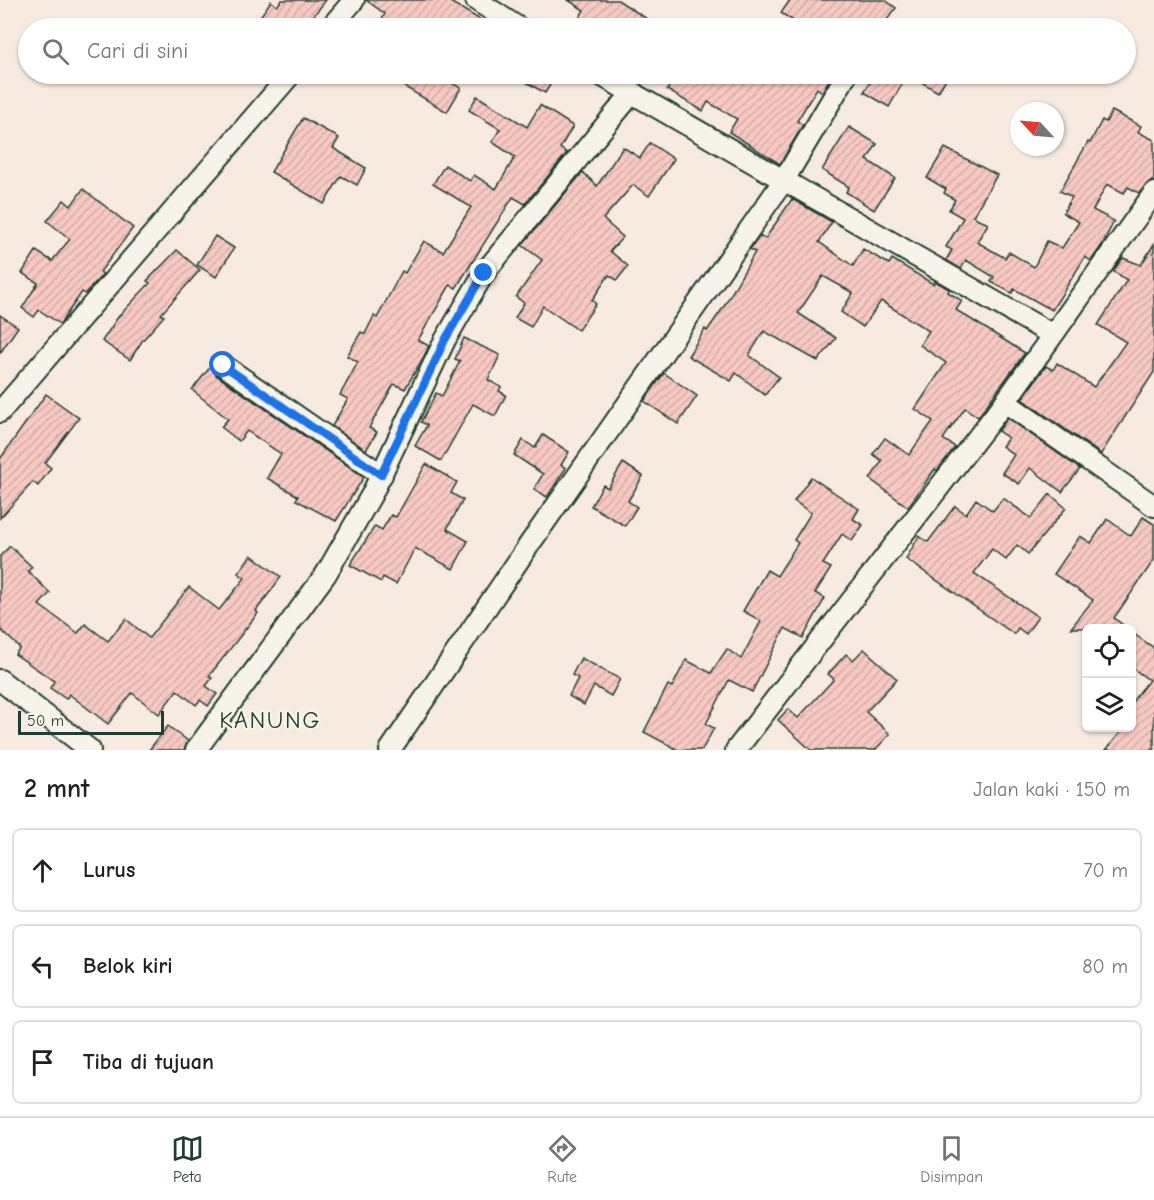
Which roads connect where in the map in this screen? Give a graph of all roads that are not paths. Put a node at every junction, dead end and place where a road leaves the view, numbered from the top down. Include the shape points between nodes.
1 (354, 0) edge
2 (476, 0) edge
3 (339, 18) edge
4 (504, 18) edge
5 (282, 84) edge
6 (618, 84) edge
7 (841, 84) edge
8 (633, 92) junction
9 (784, 180) junction
10 (1154, 193) edge
11 (1051, 334) junction
12 (223, 365) dead end
13 (1005, 402) junction
14 (0, 412) edge
15 (381, 475) junction
16 (1154, 506) edge
17 (0, 680) edge
18 (90, 750) edge
19 (196, 750) edge
20 (390, 750) edge
21 (736, 750) edge

1 - 3 street
2 - 4 street
5 - 14 street
6 - 8 street
7 - 9 street
8 - 9 street
8 - 15 street via 484,273 445,340
9 - 11 street
9 - 20 street
10 - 11 street
11 - 13 street
12 - 15 street
13 - 16 street
13 - 21 street
15 - 19 street via 326,574
17 - 18 street

